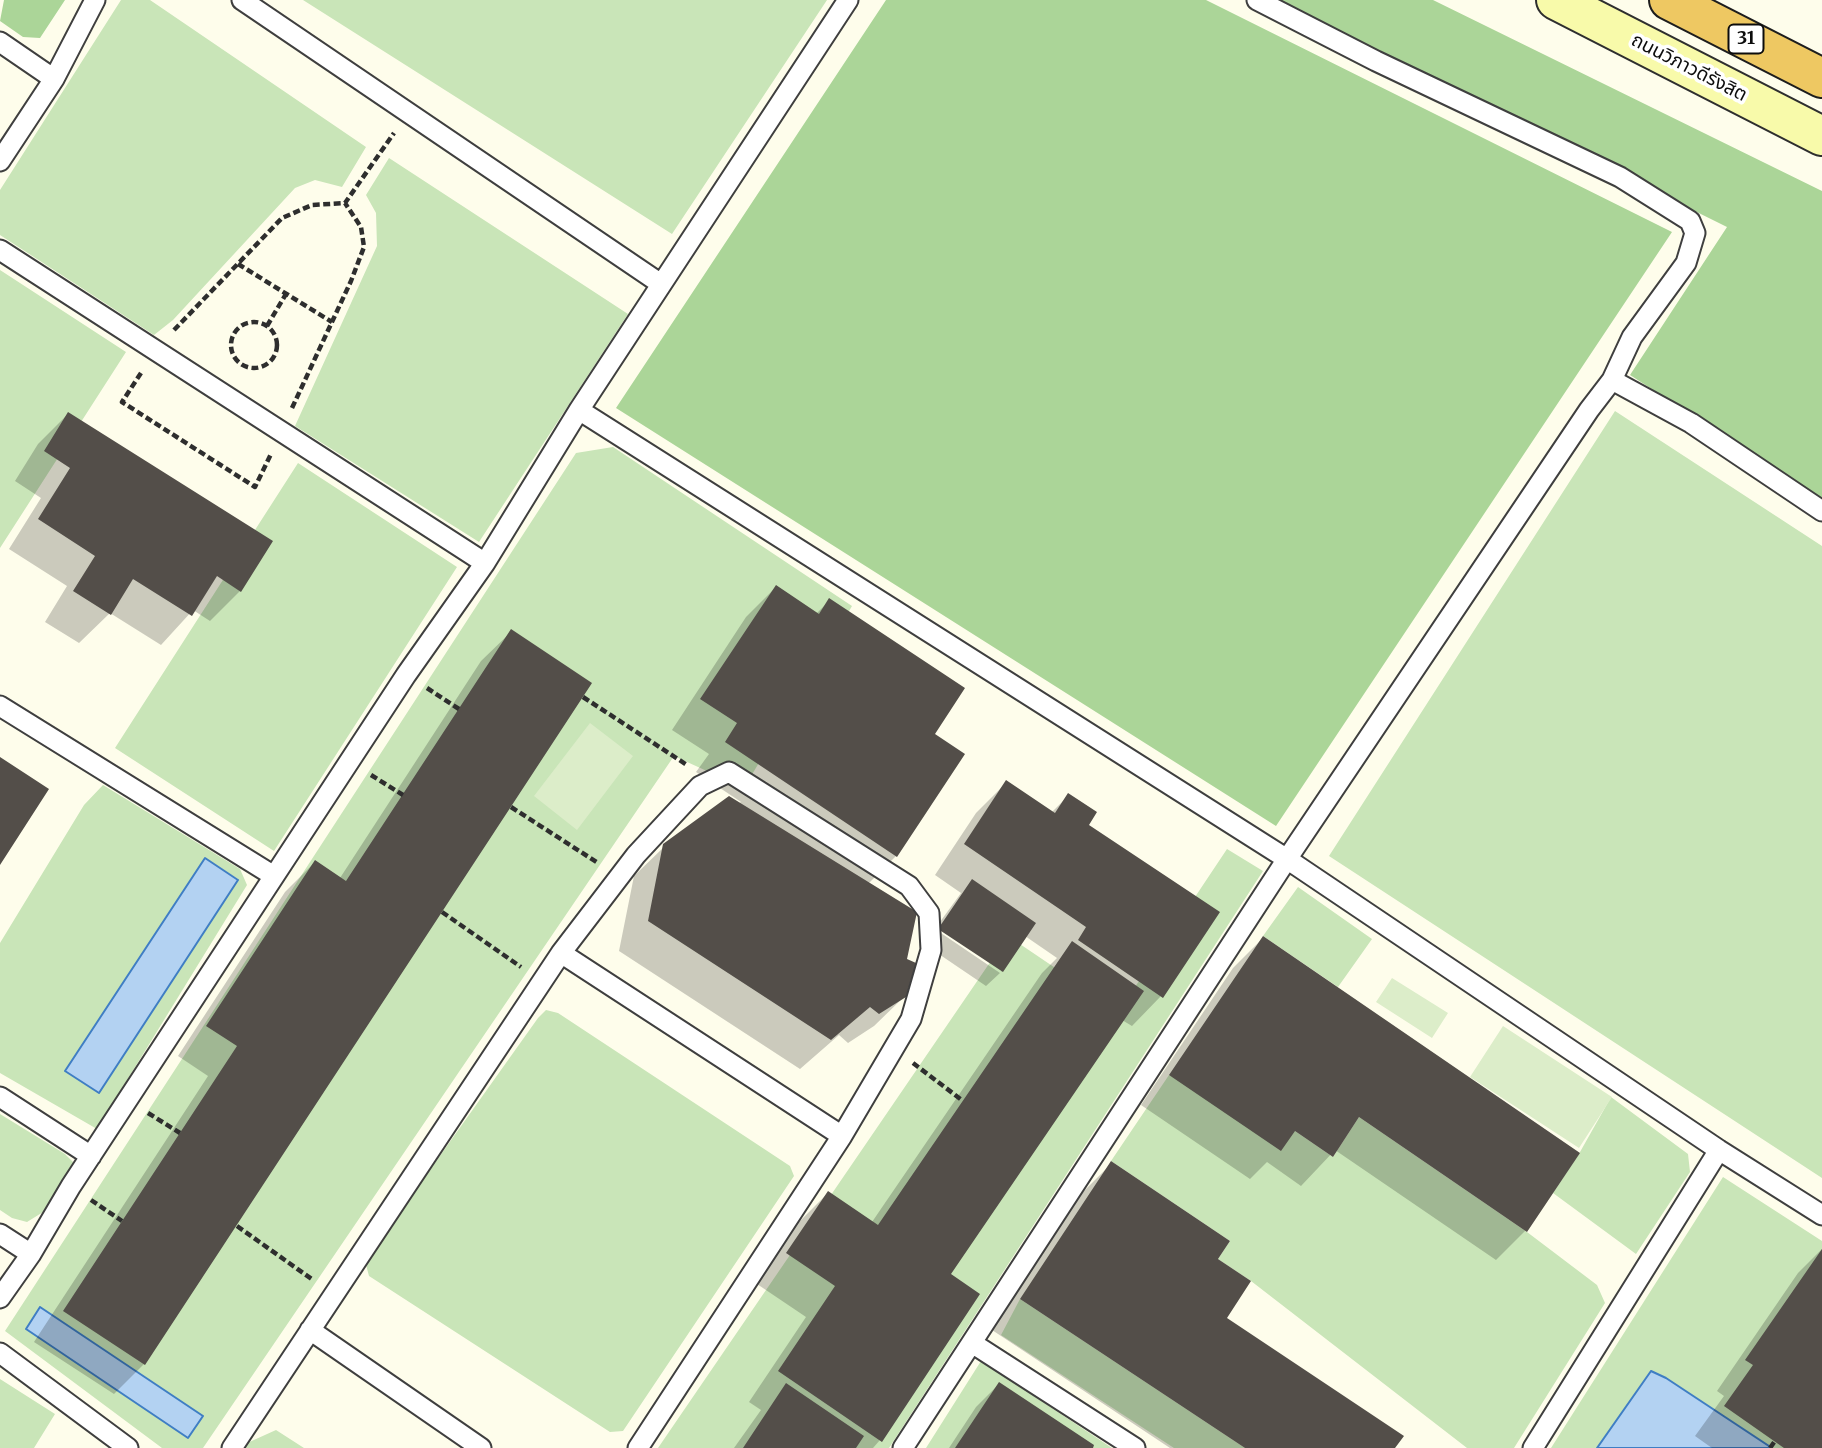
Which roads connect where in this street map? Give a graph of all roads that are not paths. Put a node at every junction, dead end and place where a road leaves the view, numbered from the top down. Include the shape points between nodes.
1 (95, 0) edge
2 (242, 0) edge
3 (848, 0) edge
4 (1257, 0) edge
5 (1556, 0) edge
6 (1669, 0) edge
7 (0, 42) edge
8 (1822, 78) edge
9 (54, 79) junction
10 (1822, 136) edge
11 (0, 162) edge
12 (0, 250) edge
13 (661, 284) junction
14 (1612, 380) junction
15 (579, 410) junction
16 (1822, 511) edge
17 (485, 563) junction
18 (0, 706) edge
19 (1287, 859) junction
20 (274, 876) junction
21 (561, 953) junction
22 (0, 1097) edge
23 (842, 1136) junction
24 (1718, 1150) junction
25 (91, 1156) junction
26 (1822, 1215) edge
27 (0, 1234) edge
28 (31, 1254) junction
29 (0, 1298) edge
30 (310, 1330) junction
31 (972, 1343) junction
32 (0, 1353) edge
33 (128, 1448) edge
34 (232, 1448) edge
35 (481, 1448) edge
36 (638, 1448) edge
37 (903, 1448) edge
38 (1135, 1448) edge
39 (1533, 1448) edge

1 - 9 lane
2 - 13 lane
3 - 13 lane
4 - 14 lane via 1620,177 1690,221 1695,233 1686,263 1632,337
5 - 10 main road, ถนนวิภาวดีรังสิต
6 - 8 highway, 31
7 - 9 lane
9 - 11 lane
12 - 17 lane
13 - 15 lane
14 - 16 lane via 1691,423
14 - 19 lane
15 - 17 lane
15 - 19 lane
17 - 20 lane
18 - 20 lane
19 - 24 lane
19 - 31 lane
20 - 25 lane
21 - 23 lane
21 - 23 lane via 636,855 700,786 729,772 909,886 929,913 931,950 911,1019
21 - 30 lane
22 - 25 lane
23 - 36 lane
24 - 26 lane
24 - 39 lane
25 - 28 lane
27 - 28 lane
28 - 29 lane
30 - 34 lane
30 - 35 lane
31 - 37 lane
31 - 38 lane
32 - 33 lane

